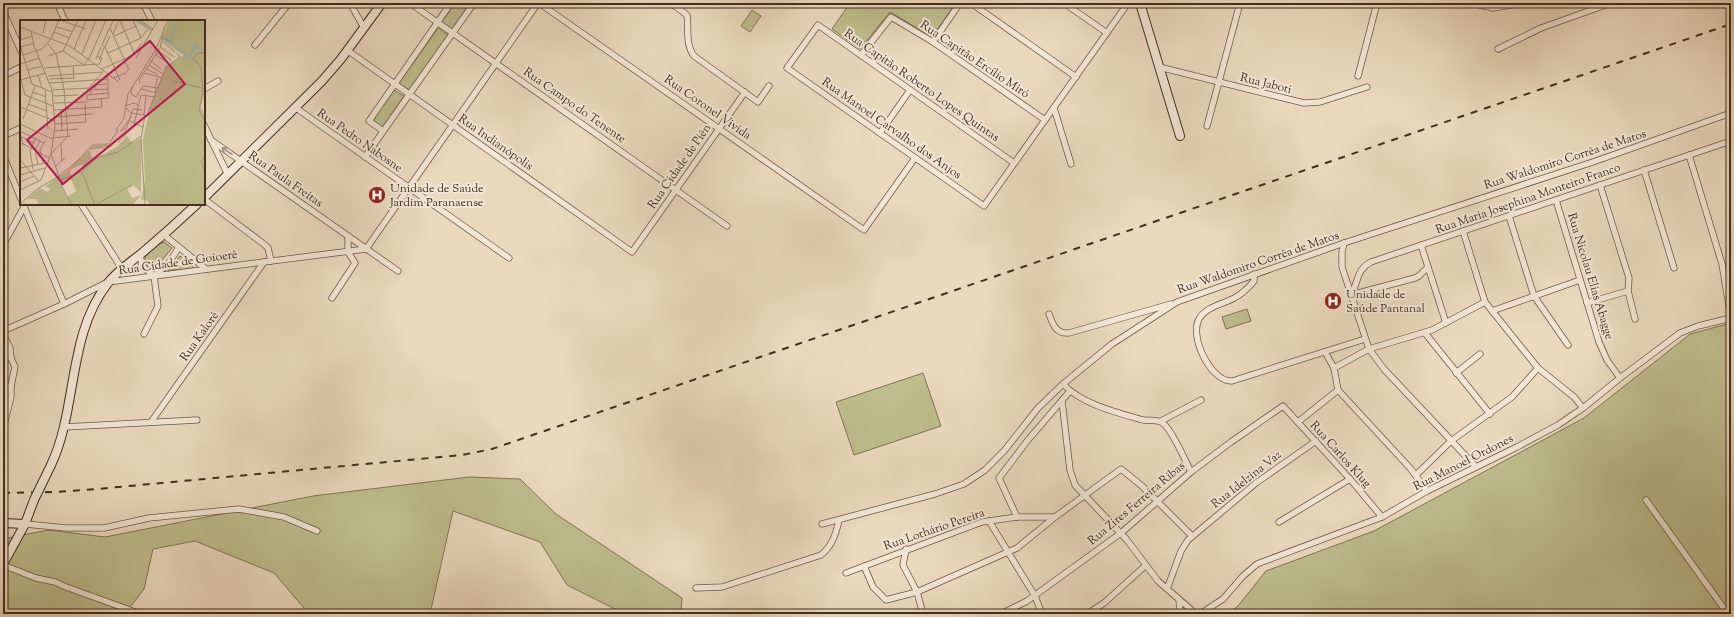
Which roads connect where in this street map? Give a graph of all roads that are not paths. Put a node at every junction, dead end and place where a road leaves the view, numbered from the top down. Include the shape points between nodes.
1 (57, 3) edge
2 (144, 3) edge
3 (289, 3) edge
4 (350, 3) edge
5 (382, 3) edge
6 (410, 3) edge
7 (451, 3) edge
8 (474, 3) edge
9 (539, 3) edge
10 (671, 3) edge
11 (960, 3) edge
12 (971, 3) edge
13 (1064, 3) edge
14 (1128, 3) edge
15 (1140, 3) edge
16 (1240, 3) edge
17 (1377, 3) edge
18 (1471, 3) edge
19 (1523, 3) edge
20 (1611, 3) edge
21 (1506, 4) edge
22 (3, 11) edge
23 (65, 20) edge
24 (152, 20) edge
25 (438, 22) junction
26 (364, 28) junction
27 (453, 33) junction
28 (1107, 33) junction
29 (933, 42) junction
30 (255, 45) dead end
31 (20, 49) edge
32 (1498, 49) dead end
33 (347, 50) junction
34 (861, 55) junction
35 (496, 63) junction
36 (1159, 67) junction
37 (20, 68) edge
38 (787, 68) joint
39 (3, 76) edge
40 (1358, 76) dead end
41 (1076, 77) junction
42 (218, 81) dead end
43 (1219, 82) junction
44 (394, 84) junction
45 (769, 86) dead end
46 (1367, 87) dead end
47 (205, 88) edge
48 (910, 90) junction
49 (745, 92) junction
50 (409, 94) junction
51 (296, 108) junction
52 (1054, 108) junction
53 (1731, 113) edge
54 (1045, 120) junction
55 (453, 125) junction
56 (1207, 126) dead end
57 (205, 127) edge
58 (20, 128) edge
59 (719, 128) junction
60 (383, 131) junction
61 (880, 133) junction
62 (3, 136) edge
63 (1180, 136) dead end
64 (211, 140) junction
65 (1731, 141) edge
66 (3, 155) edge
67 (1689, 156) junction
68 (365, 157) junction
69 (915, 158) junction
70 (242, 161) junction
71 (1014, 163) junction
72 (1071, 164) dead end
73 (1644, 170) junction
74 (228, 175) junction
75 (1600, 185) junction
76 (409, 188) junction
77 (676, 190) junction
78 (20, 197) edge
79 (205, 197) edge
80 (205, 199) edge
81 (1556, 200) junction
82 (24, 205) edge
83 (83, 205) edge
84 (196, 205) edge
85 (1509, 216) junction
86 (727, 226) dead end
87 (1463, 231) junction
88 (164, 235) junction
89 (348, 236) junction
90 (1344, 243) junction
91 (3, 245) edge
92 (1421, 245) junction
93 (179, 247) junction
94 (366, 249) junction
95 (348, 252) junction
96 (632, 252) joint
97 (140, 254) junction
98 (509, 258) dead end
99 (271, 261) junction
100 (264, 262) junction
101 (1428, 267) junction
102 (1674, 268) dead end
103 (122, 269) junction
104 (206, 269) junction
105 (398, 271) dead end
106 (1254, 274) junction
107 (154, 276) junction
108 (1580, 280) junction
109 (108, 282) junction
110 (1628, 291) junction
111 (1351, 295) junction
112 (1534, 296) junction
113 (332, 298) dead end
114 (1177, 302) junction
115 (1485, 302) junction
116 (1588, 303) junction
117 (64, 304) junction
118 (1492, 311) junction
119 (1049, 314) dead end
120 (1731, 318) edge
121 (1635, 319) dead end
122 (1446, 323) junction
123 (5, 328) edge
124 (1424, 333) junction
125 (3, 334) edge
126 (144, 334) dead end
127 (1365, 339) junction
128 (1568, 345) dead end
129 (1369, 348) junction
130 (3, 351) edge
131 (1325, 352) junction
132 (1480, 354) dead end
133 (11, 358) junction
134 (1334, 368) junction
135 (1538, 368) junction
136 (1456, 373) junction
137 (1620, 378) junction
138 (1063, 384) junction
139 (11, 386) junction
140 (1338, 390) junction
141 (3, 392) edge
142 (1070, 392) junction
143 (1201, 400) dead end
144 (1062, 401) junction
145 (1283, 406) joint
146 (1583, 408) junction
147 (1490, 414) junction
148 (198, 420) dead end
149 (5, 421) dead end
150 (1161, 421) junction
151 (151, 422) junction
152 (1298, 422) junction
153 (64, 426) junction
154 (1316, 441) junction
155 (1451, 441) junction
156 (1476, 468) junction
157 (1192, 472) junction
158 (1416, 475) junction
159 (1350, 479) junction
160 (1427, 491) junction
161 (1085, 496) junction
162 (1646, 500) dead end
163 (1158, 501) junction
164 (1018, 517) junction
165 (1055, 517) junction
166 (1382, 517) junction
167 (839, 520) junction
168 (989, 521) junction
169 (1279, 522) dead end
170 (3, 523) edge
171 (25, 524) junction
172 (822, 524) dead end
173 (317, 531) dead end
174 (1121, 534) junction
175 (1192, 536) junction
176 (906, 549) junction
177 (1008, 553) junction
178 (3, 564) edge
179 (864, 566) junction
180 (1145, 566) junction
181 (846, 573) dead end
182 (696, 588) dead end
183 (1167, 589) junction
184 (918, 592) junction
185 (1035, 596) junction
186 (1179, 599) junction
187 (141, 614) edge
188 (923, 614) edge
189 (1001, 614) edge
190 (1042, 614) edge
191 (1086, 614) edge
192 (1180, 614) edge
193 (1196, 614) edge
194 (1200, 614) edge
195 (1728, 614) edge

1 - 23 street
2 - 24 street
3 - 30 street
4 - 26 street
5 - 26 main road
6 - 25 street, Rua Campo do Tenente
7 - 25 street
8 - 27 street
9 - 35 street
9 - 59 street, Rua Coronel Vivida
10 - 49 street via 687,15 688,40 692,54
11 - 29 street
12 - 41 street
13 - 28 street
14 - 28 street
15 - 36 main road
16 - 43 street
17 - 40 street
18 - 21 street via 1493,8
19 - 21 street
20 - 32 street via 1541,28
22 - 31 street
25 - 27 street, Rua Campo do Tenente
25 - 44 street
26 - 33 main road
27 - 35 street, Rua Campo do Tenente
27 - 50 street
28 - 41 street
29 - 34 street, Rua Capitão Ercílio Miró via 891,17
29 - 54 street, Rua Capitão Ercílio Miró
33 - 44 street, Rua Indianópolis
33 - 51 main road via 322,82
34 - 38 street, Rua Capitão Roberto Lopes Quintas via 818,25
34 - 48 street, Rua Capitão Roberto Lopes Quintas
35 - 55 street
35 - 77 street, Rua Campo do Tenente
36 - 43 street, Rua Jaboti
36 - 63 main road
37 - 39 street
38 - 61 street, Rua Manoel Carvalho dos Anjos
41 - 52 street
42 - 47 street
43 - 46 street, Rua Jaboti via 1304,103 1320,102
43 - 56 street
44 - 50 street, Rua Indianópolis
44 - 60 street via 369,121
45 - 49 street via 758,102
48 - 61 street
48 - 71 street, Rua Capitão Roberto Lopes Quintas
49 - 59 street, Rua Cidade de Piên
50 - 55 street, Rua Indianópolis
50 - 60 street
51 - 68 street, Rua Pedro Nabosne
51 - 70 main road
52 - 54 street
52 - 72 street
53 - 90 street, Rua Waldomiro Corrêa de Matos via 1593,162
54 - 71 street
55 - 76 street
55 - 96 street, Rua Indianópolis
57 - 64 street
58 - 62 street
59 - 69 street, Rua Coronel Vivida via 864,230
59 - 77 street, Rua Cidade de Piên
60 - 68 street
61 - 69 street, Rua Manoel Carvalho dos Anjos
70 -> 64 street, Rua Paula Freitas
64 - 74 street
65 - 67 street, Rua Maria Josephina Monteiro Franco
66 - 78 street
67 - 73 street, Rua Maria Josephina Monteiro Franco
67 - 120 street via 1722,264
68 - 76 street, Rua Pedro Nabosne
69 - 71 street, Rua Manoel Carvalho dos Anjos via 984,206
70 - 74 main road
70 - 89 street, Rua Paula Freitas
73 - 75 street, Rua Maria Josephina Monteiro Franco
73 - 102 street
74 - 79 main road
75 - 81 street, Rua Maria Josephina Monteiro Franco
75 - 110 street via 1629,278
76 - 94 street
76 - 98 street, Rua Pedro Nabosne
77 - 86 street, Rua Campo do Tenente
77 - 96 street, Rua Cidade de Piên
80 - 99 street via 265,244
81 - 85 street, Rua Maria Josephina Monteiro Franco
81 - 108 street, Rua Nicolau Elias Abagge
82 - 91 street
82 - 117 street
83 - 103 street
84 - 88 main road
85 - 87 street, Rua Maria Josephina Monteiro Franco
85 - 112 street
87 - 92 street, Rua Maria Josephina Monteiro Franco
87 - 115 street
88 - 93 street
88 - 97 main road
89 - 94 street, Rua Paula Freitas
89 - 95 street
90 - 106 street, Rua Waldomiro Corrêa de Matos
90 - 111 street via 1342,267
92 - 101 street
92 - 111 street, Rua Maria Josephina Monteiro Franco via 1366,265 1360,271
93 - 104 street
93 - 107 street via 169,263
94 - 95 street, Rua Cidade de Goioerê
94 - 105 street, Rua Paula Freitas
95 - 99 street, Rua Cidade de Goioerê
95 - 113 street via 354,260 354,267
97 - 103 main road
97 - 107 street via 142,266
99 - 100 street, Rua Cidade de Goioerê
100 - 104 street, Rua Cidade de Goioerê
100 - 151 street, Rua Kaloré
101 - 111 street via 1415,278
101 - 122 street
103 - 109 main road
104 - 107 street, Rua Cidade de Goioerê
106 - 114 street, Rua Waldomiro Corrêa de Matos
106 - 131 street via 1254,281 1242,293 1203,314 1196,326 1201,350 1219,377 1232,381
107 - 109 street, Rua Cidade de Goioerê
107 - 126 street via 158,306
108 - 112 street
108 - 116 street, Rua Nicolau Elias Abagge
109 - 117 street, Rua Cidade de Goioerê
109 - 153 main road via 82,336
110 - 116 street
110 - 121 street
111 - 127 street
112 - 118 street
112 - 128 street
114 - 119 street via 1069,333 1056,330
114 - 138 street, Rua Waldomiro Corrêa de Matos via 1112,344
115 - 118 street
115 - 122 street
116 - 137 street, Rua Nicolau Elias Abagge via 1602,350
117 - 123 street, Rua Cidade de Goioerê
118 - 135 street
120 - 137 street, Rua Manoel Ordones via 1698,326 1680,334
122 - 124 street
124 - 129 street
124 - 136 street
125 - 133 street via 10,348
127 - 129 street
127 - 131 street
129 - 134 street
129 - 155 street via 1384,369
130 - 133 street
131 - 134 street
132 - 136 street
133 - 139 street via 15,367
134 - 140 street
135 - 146 street via 1574,397
135 - 147 street via 1512,398
136 - 147 street
137 - 146 street, Rua Manoel Ordones
138 - 142 street
138 - 167 street, Rua Waldomiro Corrêa de Matos via 1038,408 1004,451 974,478 940,493
139 - 141 street
139 - 149 street
140 - 152 street
140 - 158 street
142 - 144 street
142 - 150 street via 1089,403 1143,420
143 - 150 street
144 - 161 street via 1071,476
144 - 164 street via 998,478
145 - 152 street, Rua Carlos Klug
145 - 157 street, Rua Zires Ferreira Ribas via 1220,449
146 - 156 street, Rua Manoel Ordones via 1517,448
147 - 155 street
148 - 151 street
150 - 157 street via 1169,430
151 - 153 street
152 - 154 street, Rua Carlos Klug
153 - 171 main road, bridge via 60,444
154 - 159 street, Rua Carlos Klug
154 - 175 street, Rua Idelzina Vaz via 1256,483
155 - 156 street
155 - 158 street
156 - 160 street, Rua Manoel Ordones
157 - 163 street, Rua Zires Ferreira Ribas
158 - 160 street
159 - 166 street, Rua Carlos Klug
159 - 169 street
160 - 166 street, Rua Manoel Ordones
161 - 163 street via 1121,469
161 - 165 street
161 - 174 street
162 - 195 street
163 - 174 street, Rua Zires Ferreira Ribas
163 - 175 street
164 - 165 street, Rua Lothário Pereira
164 - 168 street, Rua Lothário Pereira
165 - 177 street
166 - 194 street, Rua Manoel Ordones via 1257,564 1223,599
167 - 172 street, Rua Waldomiro Corrêa de Matos
167 - 182 street via 831,544 821,555 722,587
168 - 176 street, Rua Lothário Pereira
168 - 177 street
170 - 171 main road
171 - 173 street via 104,528 149,518 239,509 284,517
171 - 178 main road
174 - 180 street
174 - 185 street, Rua Zires Ferreira Ribas
175 - 183 street, Rua Idelzina Vaz via 1182,551
176 - 179 street, Rua Lothário Pereira
176 - 184 street via 903,565
177 - 184 street
177 - 185 street
178 - 187 street via 23,573 37,574 59,587 66,587
179 - 181 street, Rua Lothário Pereira
179 - 184 street via 873,587 886,600
180 - 183 street
180 - 191 street via 1104,603
183 - 186 street
184 - 188 street
185 - 189 street, Rua Zires Ferreira Ribas
185 - 190 street
186 - 192 street
186 - 193 street

